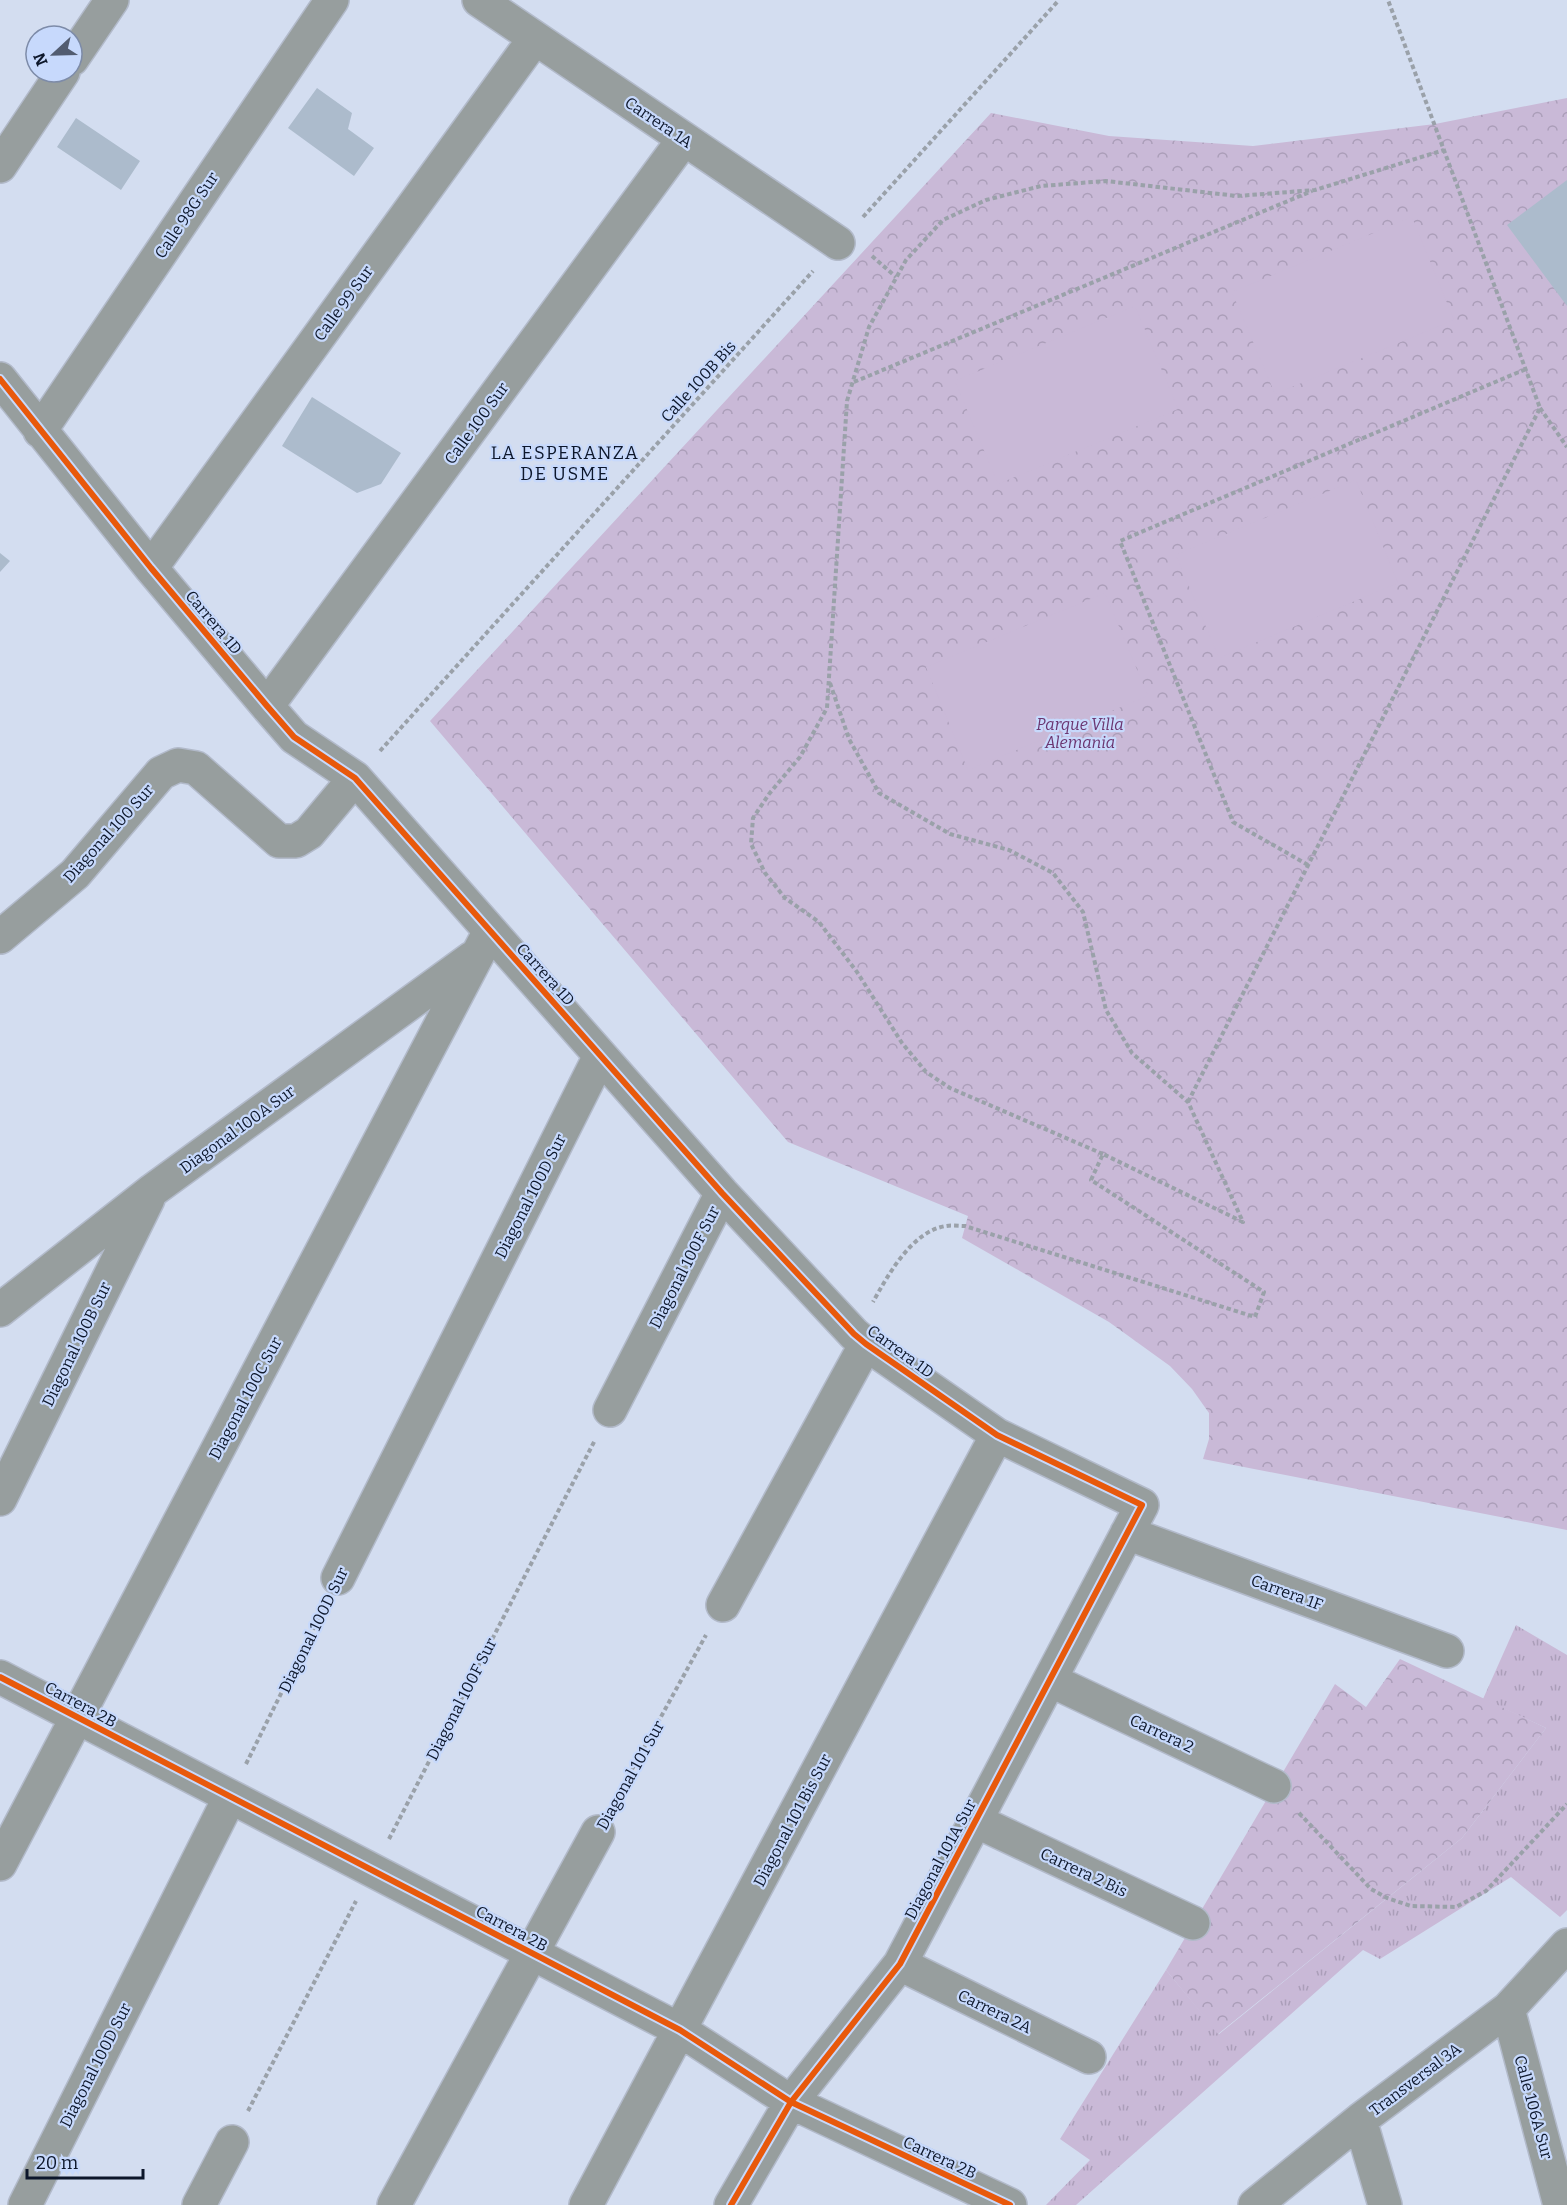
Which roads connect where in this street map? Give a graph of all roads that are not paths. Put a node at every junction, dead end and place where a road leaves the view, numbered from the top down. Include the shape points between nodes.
1 (112, 0) edge
2 (332, 0) edge
3 (479, 0) edge
4 (535, 38) junction
5 (84, 41) edge
6 (55, 84) edge
7 (684, 139) junction
8 (0, 166) edge
9 (838, 243) road end
10 (0, 379) edge
11 (40, 431) junction
12 (151, 568) junction
13 (267, 706) junction
14 (355, 778) junction
15 (0, 937) edge
16 (484, 943) junction
17 (600, 1056) junction
18 (153, 1190) junction
19 (722, 1193) junction
20 (0, 1310) edge
21 (860, 1339) junction
22 (610, 1410) road end
23 (997, 1435) junction
24 (0, 1498) edge
25 (1135, 1519) junction
26 (338, 1578) road end
27 (723, 1605) road end
28 (1447, 1651) dead end
29 (1050, 1680) junction
30 (5, 1687) edge
31 (77, 1717) junction
32 (1274, 1786) road end
33 (230, 1797) junction
34 (976, 1821) junction
35 (598, 1832) road end
36 (0, 1864) edge
37 (1193, 1923) dead end
38 (1567, 1945) edge
39 (532, 1954) junction
40 (900, 1964) junction
41 (1508, 2009) junction
42 (680, 2030) junction
43 (1089, 2057) dead end
44 (791, 2102) junction
45 (1360, 2120) junction
46 (232, 2142) road end
47 (25, 2205) edge
48 (199, 2205) edge
49 (394, 2205) edge
50 (586, 2205) edge
51 (730, 2205) edge
52 (1010, 2205) edge
53 (1255, 2205) edge
54 (1385, 2205) edge
55 (1560, 2205) edge

1 - 5 street
2 - 11 street, Calle 98G Sur
3 - 4 street, Carrera 1A
4 - 7 street, Carrera 1A
4 - 12 street, Calle 99 Sur
6 - 8 street
7 - 9 street, Carrera 1A
7 - 13 street, Calle 100 Sur
10 - 11 street, Carrera 1D
11 - 12 street, Carrera 1D
12 - 13 street, Carrera 1D
13 - 14 street, Carrera 1D via 294,737
14 - 15 street, Diagonal 100 Sur via 309,833 296,841 279,841 196,768 178,765 161,773 75,874
14 - 16 street, Carrera 1D
16 - 17 street, Carrera 1D
16 - 18 street, Diagonal 100A Sur
16 - 31 street, Diagonal 100C Sur
17 - 19 street, Carrera 1D
17 - 26 street, Diagonal 100D Sur
18 - 20 street, Diagonal 100A Sur
18 - 24 street, Diagonal 100B Sur
19 - 21 street, Carrera 1D
19 - 22 street, Diagonal 100F Sur
21 - 23 street, Carrera 1D
21 - 27 street
23 - 25 street, Carrera 1D
23 - 42 street, Diagonal 101 Bis Sur
25 - 28 street, Carrera 1F
25 - 29 street, Diagonal 101A Sur
29 - 32 street, Carrera 2
29 - 34 street, Diagonal 101A Sur
30 - 31 street, Carrera 2B
31 - 33 street, Carrera 2B
31 - 36 street, Diagonal 100C Sur
33 - 39 street, Carrera 2B
33 - 47 street, Diagonal 100D Sur
34 - 37 street, Carrera 2 Bis
34 - 40 street, Diagonal 101A Sur
35 - 39 street, Diagonal 101 Sur
38 - 41 street, Transversal 3A
39 - 42 street, Carrera 2B
39 - 49 street, Diagonal 101 Sur
40 - 43 street, Carrera 2A
40 - 44 street, Diagonal 101A Sur
41 - 45 street, Transversal 3A
41 - 55 street, Calle 106A Sur
42 - 44 street, Carrera 2B
42 - 50 street, Diagonal 101 Bis Sur
44 - 51 street, Diagonal 101A Sur
44 - 52 street, Carrera 2B
45 - 53 street, Transversal 3A
45 - 54 street
46 - 48 street

